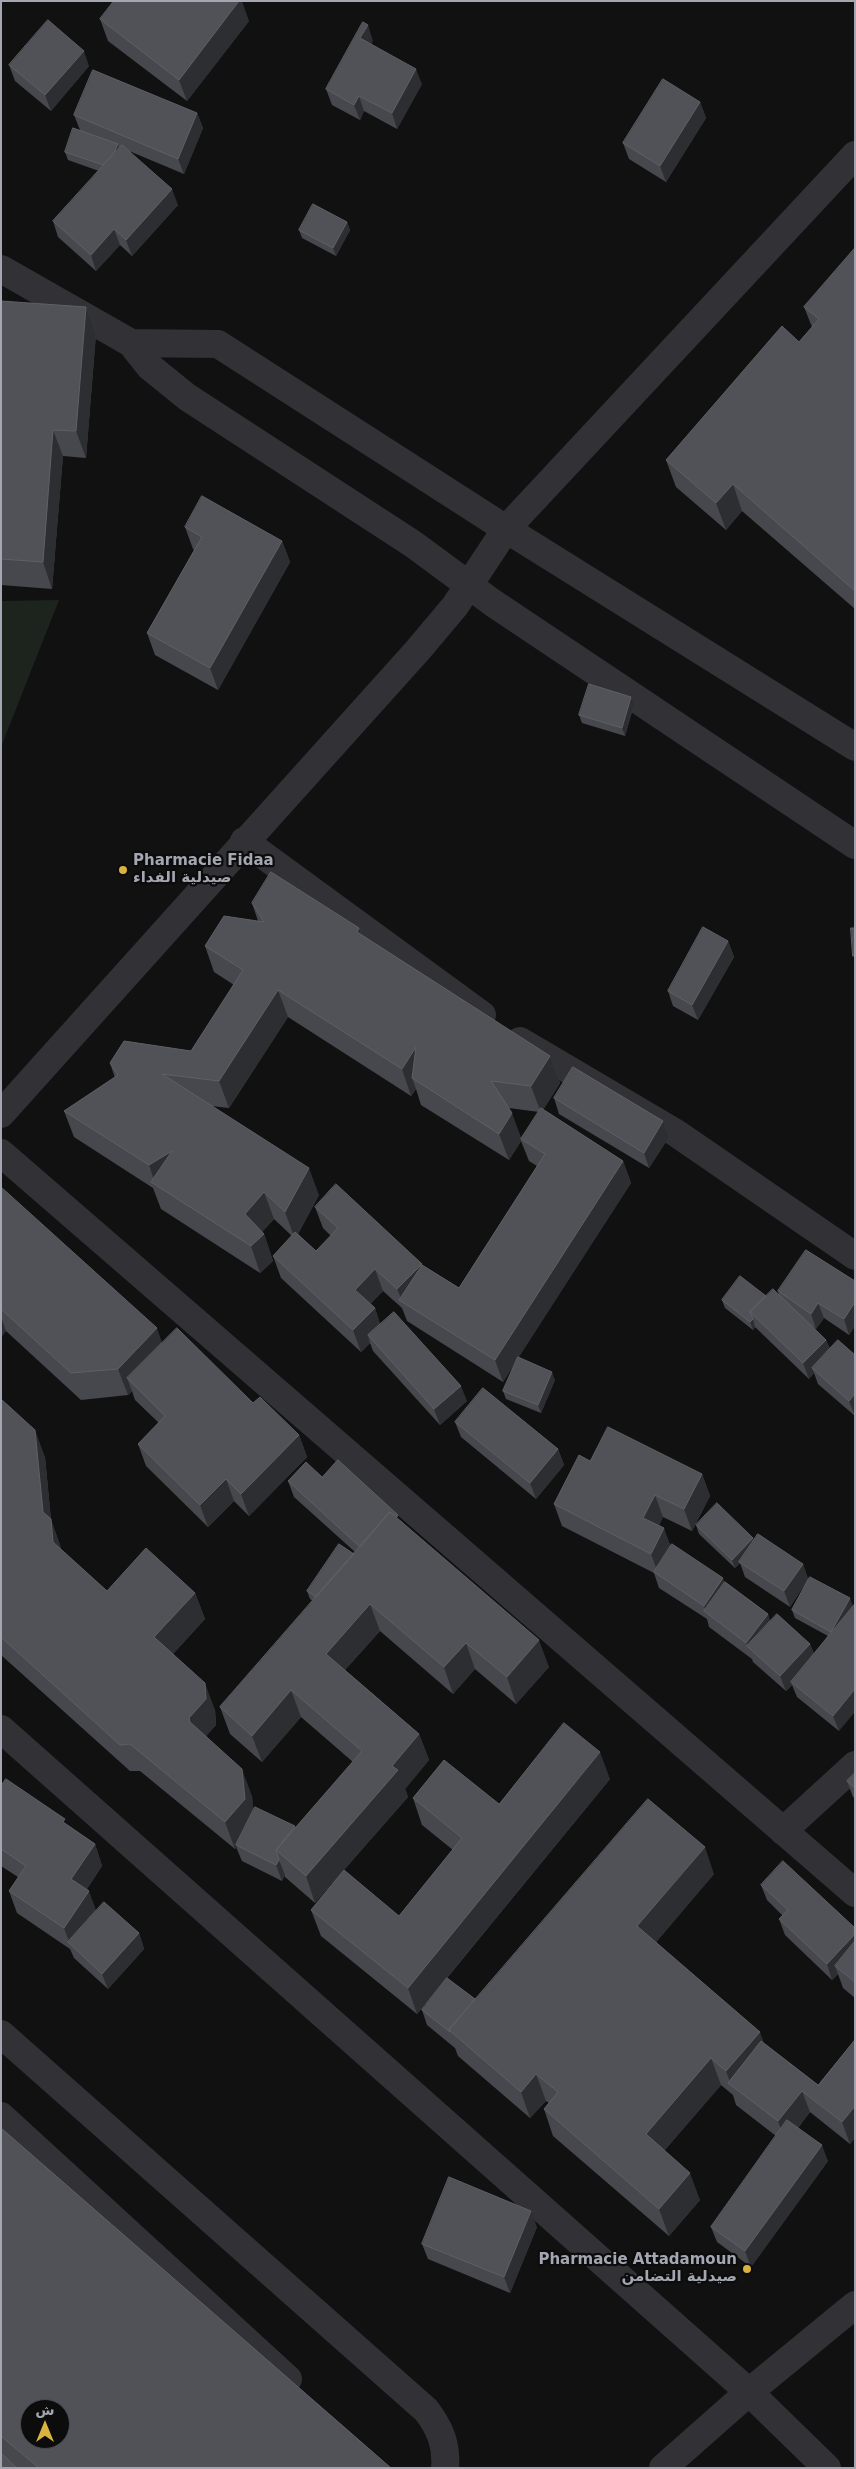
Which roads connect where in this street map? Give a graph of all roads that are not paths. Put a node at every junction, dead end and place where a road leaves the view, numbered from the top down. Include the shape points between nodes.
1 (855, 155) edge
2 (1, 269) edge
3 (131, 343) junction
4 (506, 529) junction
5 (470, 584) junction
6 (855, 747) edge
7 (244, 842) junction
8 (854, 843) edge
9 (1, 1114) edge
10 (1, 1154) edge
11 (855, 1256) edge
12 (1, 1729) edge
13 (855, 1765) edge
14 (783, 1831) junction
15 (855, 1892) edge
16 (1, 2034) edge
17 (1, 2116) edge
18 (855, 2305) edge
19 (749, 2392) junction
20 (305, 2395) edge
21 (445, 2468) edge
22 (663, 2468) edge
23 (827, 2468) edge

1 - 4 street
2 - 3 street
3 - 4 street via 218,344
3 - 5 street via 150,367 186,398
4 - 5 street
4 - 6 street
5 - 7 street via 418,650
5 - 8 street via 493,603
7 - 9 street
7 - 11 street via 504,1031 676,1133
10 - 14 street
12 - 19 street
13 - 14 street
14 - 15 street
16 - 21 street via 426,2410 442,2436
17 - 20 street
18 - 19 street
19 - 22 street
19 - 23 street

